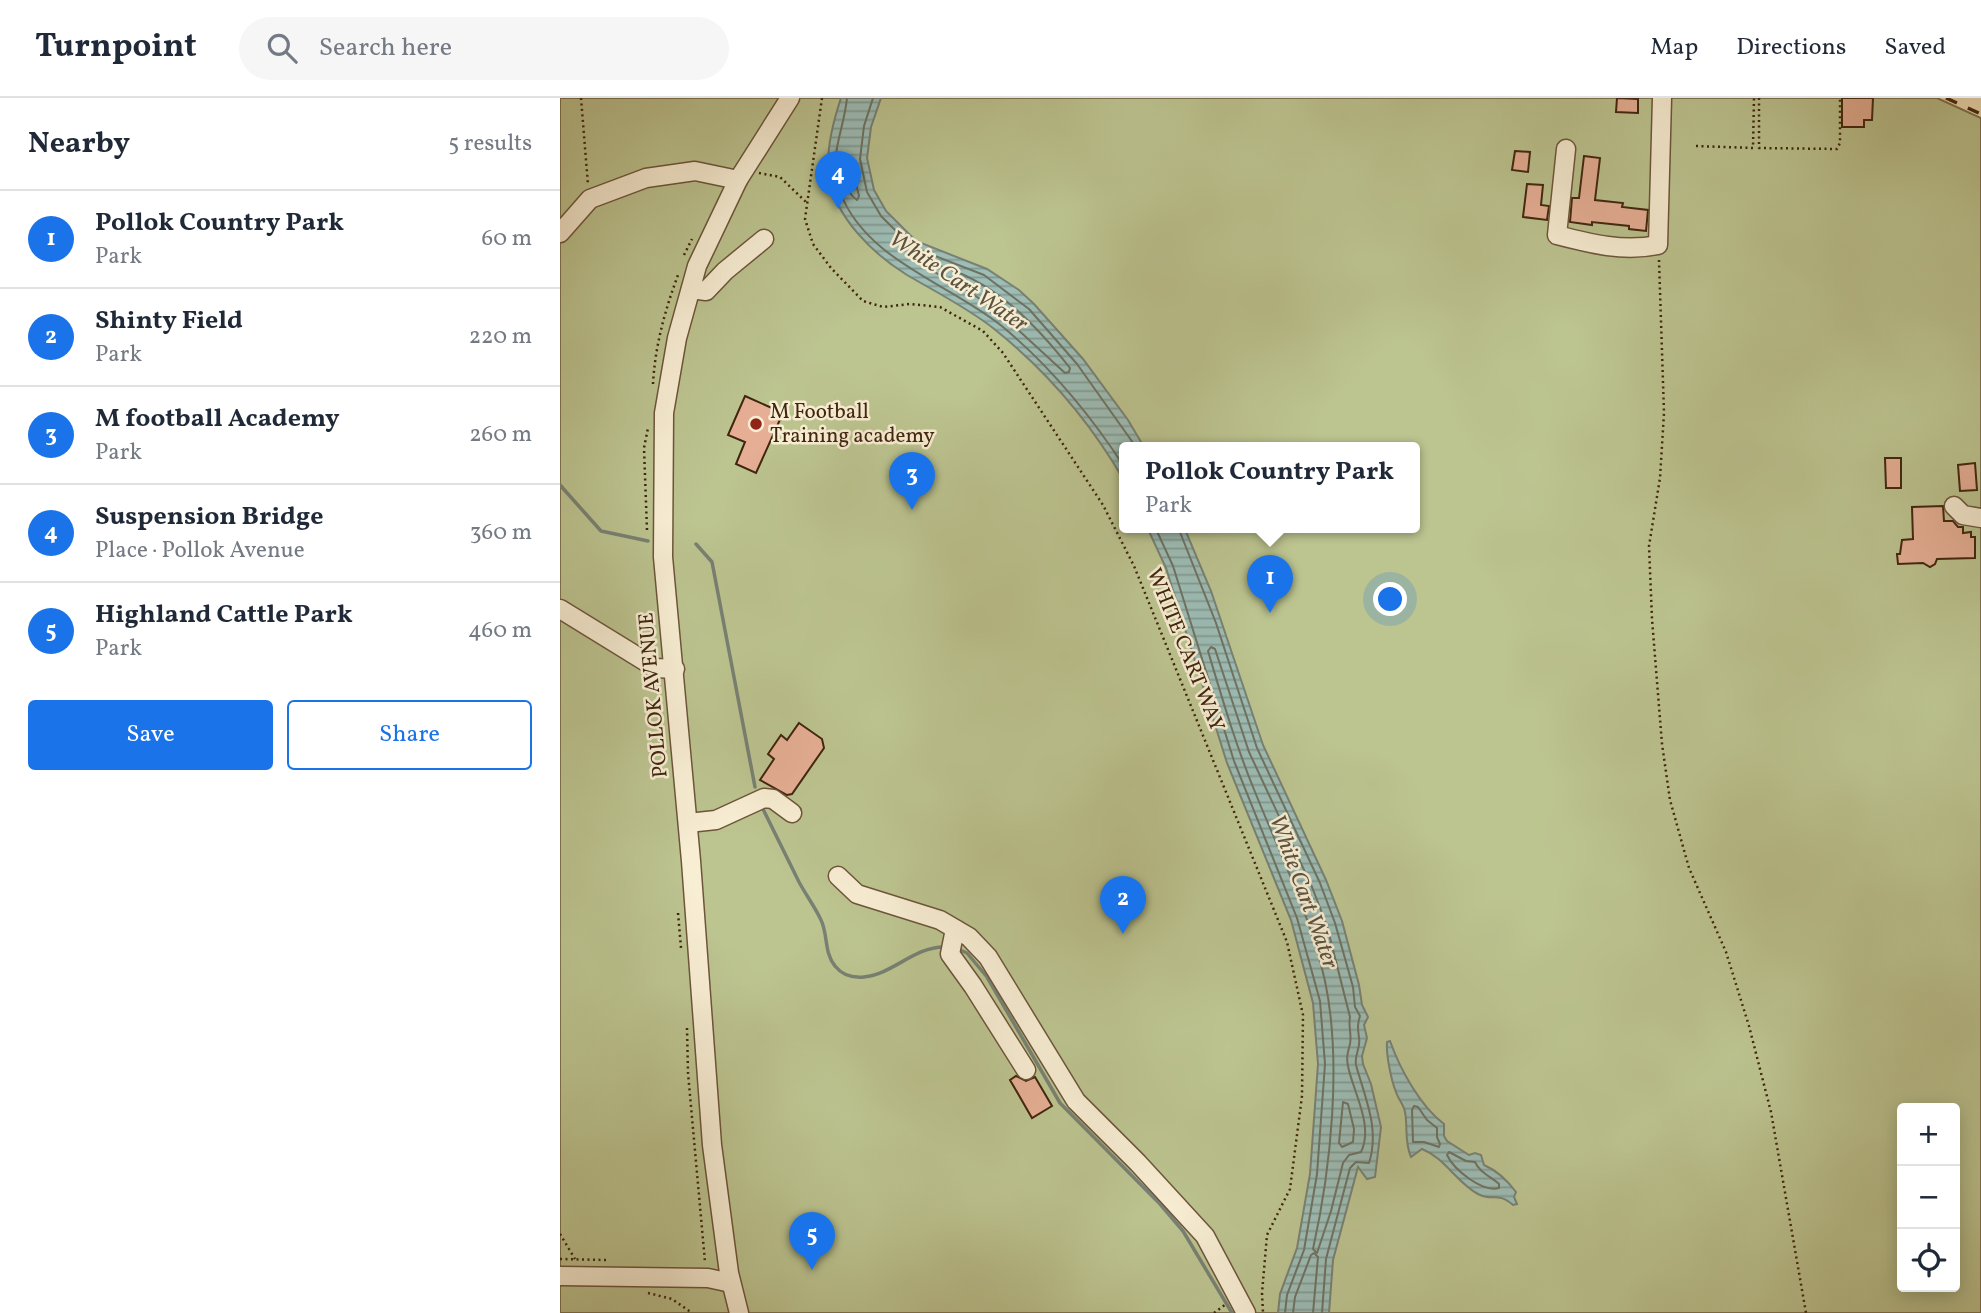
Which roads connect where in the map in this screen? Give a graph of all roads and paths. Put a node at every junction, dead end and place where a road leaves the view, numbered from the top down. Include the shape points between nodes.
1 (582, 98) edge
2 (790, 98) edge
3 (1662, 98) edge
4 (1754, 98) edge
5 (1759, 98) edge
6 (1840, 98) edge
7 (822, 99) edge
8 (1696, 146) dead end
9 (1566, 149) dead end
10 (738, 180) junction
11 (590, 200) junction
12 (807, 203) junction
13 (560, 233) edge
14 (764, 239) dead end
15 (1658, 245) junction
16 (691, 289) junction
17 (1954, 506) dead end
18 (1981, 518) edge
19 (560, 609) edge
20 (675, 669) junction
21 (792, 813) dead end
22 (688, 824) junction
23 (838, 876) dead end
24 (955, 929) junction
25 (1026, 1070) dead end
26 (560, 1234) edge
27 (575, 1259) dead end
28 (560, 1276) edge
29 (731, 1283) junction
30 (644, 1293) dead end
31 (1220, 1309) dead end
32 (692, 1313) edge
33 (739, 1313) edge
34 (1214, 1313) edge
35 (1247, 1313) edge
36 (1263, 1313) edge
37 (1806, 1313) edge

1 - 11 path
2 - 10 street, POLLOK AVENUE
3 - 15 street
4 - 8 path via 1753,148
5 - 6 path via 1759,148 1824,149 1839,148
7 - 12 path, WHITE CART WAY
9 - 15 street via 1557,235 1635,250
10 - 11 street via 695,171 646,177
10 - 12 path via 760,172 780,177
10 - 16 street, POLLOK AVENUE via 700,258
11 - 13 street
12 - 36 path, WHITE CART WAY via 805,219 813,244 863,301 883,307 940,307 983,331 1003,353 1103,505 1150,603 1287,942 1303,1015 1298,1139 1290,1189 1267,1235
14 - 16 street via 706,291
15 - 37 path via 1664,413 1649,546 1662,744 1670,800 1689,868 1726,952 1771,1112
16 - 20 street, POLLOK AVENUE via 664,413 663,558
17 - 18 street via 1963,514
19 - 20 street via 656,668
20 - 22 street, POLLOK AVENUE
21 - 22 street via 764,798 716,820
22 - 29 street, POLLOK AVENUE via 712,1145
23 - 24 street via 857,894 930,916
24 - 25 street via 950,954
24 - 35 street via 988,957 1076,1101 1205,1236
26 - 27 path
28 - 29 street via 708,1278
29 - 33 street, POLLOK AVENUE
30 - 32 path via 672,1299
31 - 34 path

